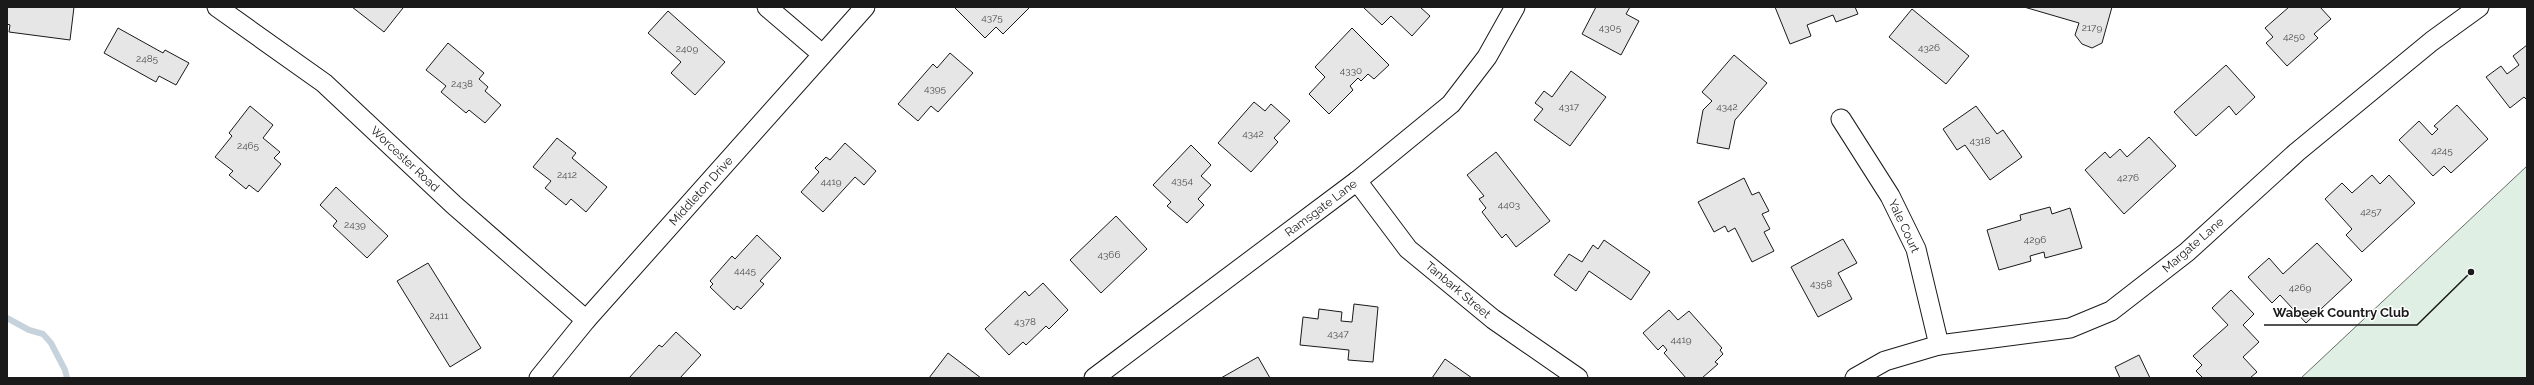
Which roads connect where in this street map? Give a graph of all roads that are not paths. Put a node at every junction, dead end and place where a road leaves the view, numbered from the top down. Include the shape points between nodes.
1 (217, 7) edge
2 (767, 7) edge
3 (865, 7) edge
4 (1515, 7) edge
5 (2479, 7) edge
6 (822, 54) junction
7 (1840, 119) dead end
8 (1357, 181) junction
9 (586, 320) junction
10 (1939, 345) junction
11 (539, 378) edge
12 (1094, 378) edge
13 (1578, 378) edge
14 (1855, 378) edge

1 - 9 street, Worcester Road via 324,83 454,205
2 - 6 street
3 - 6 street, Middleton Drive
4 - 8 street, Ramsgate Lane via 1487,57 1451,104
5 - 10 street, Margate Lane via 2432,41 2303,147 2187,252 2111,311 2070,328
6 - 9 street, Middleton Drive
7 - 10 street, Yale Court via 1890,196 1916,249
8 - 12 street, Ramsgate Lane
8 - 13 street, Tanbark Street via 1408,249 1493,319
9 - 11 street, Middleton Drive
10 - 14 street, Margate Lane via 1885,361

